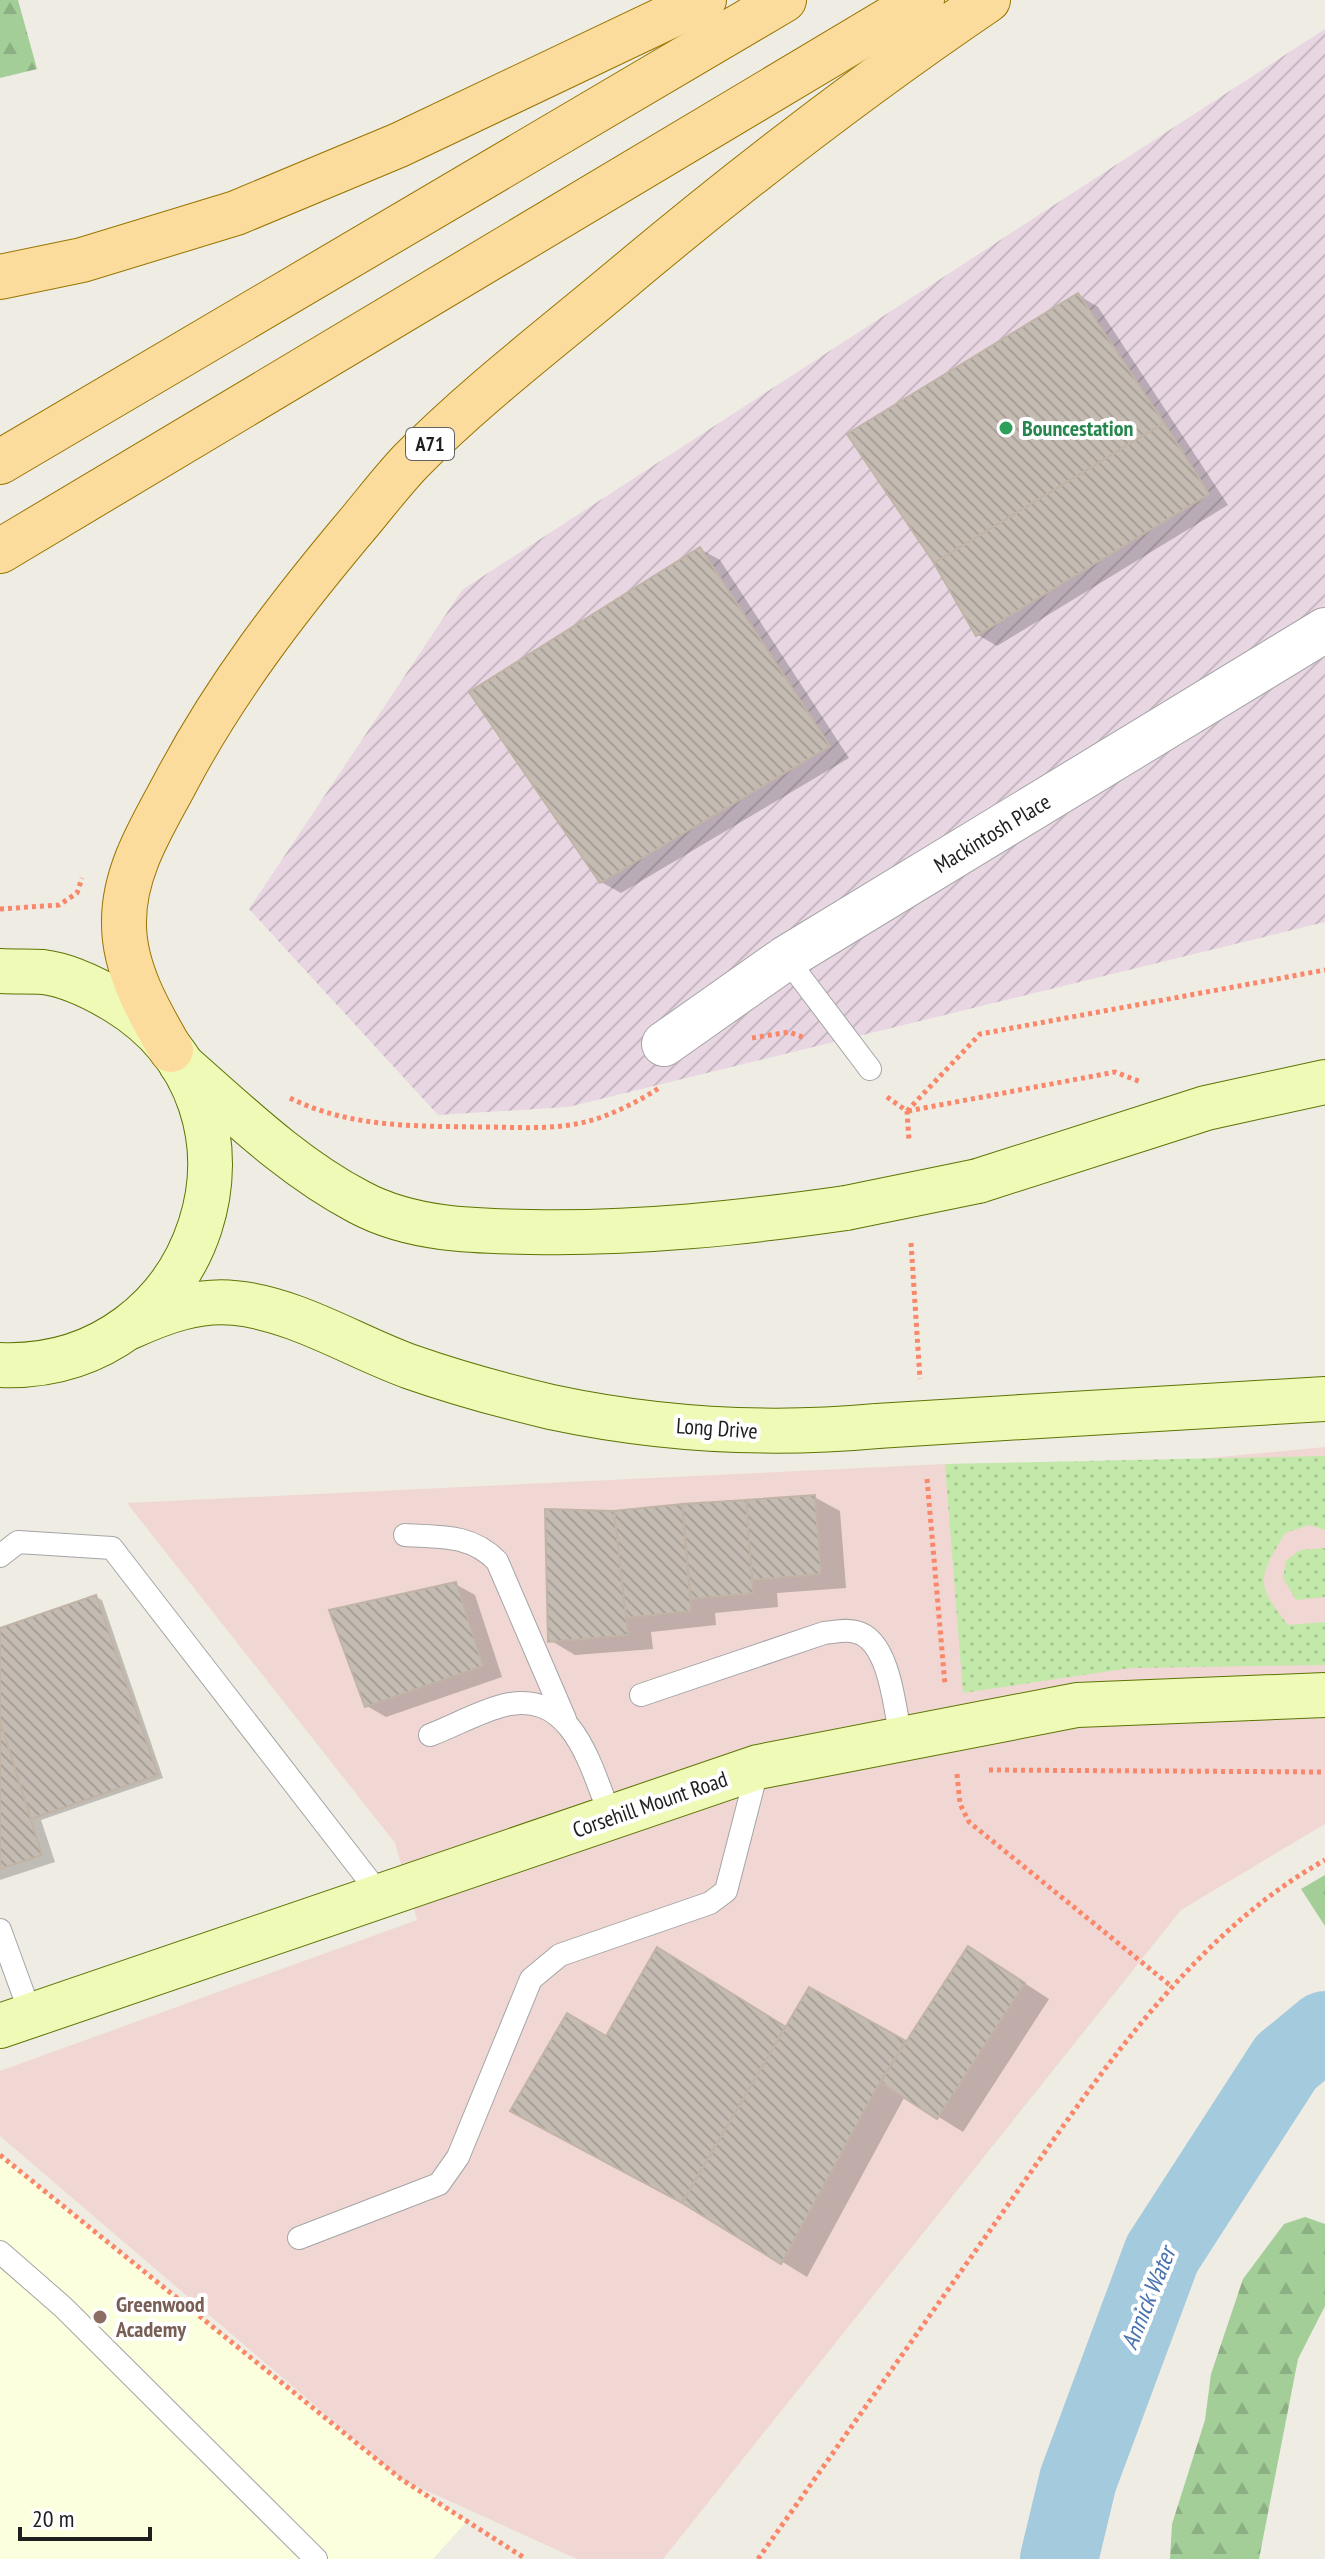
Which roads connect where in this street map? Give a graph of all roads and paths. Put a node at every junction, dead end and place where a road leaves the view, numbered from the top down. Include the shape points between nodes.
1 (704, 0) edge
2 (784, 0) edge
3 (922, 0) edge
4 (988, 0) edge
5 (0, 277) edge
6 (0, 462) edge
7 (0, 551) edge
8 (1325, 630) edge
9 (87, 864) dead end
10 (0, 909) edge
11 (786, 958) junction
12 (1325, 970) edge
13 (0, 971) edge
14 (749, 1039) dead end
15 (818, 1042) dead end
16 (176, 1057) junction
17 (663, 1065) joint
18 (870, 1069) dead end
19 (1325, 1082) edge
20 (883, 1095) dead end
21 (286, 1096) dead end
22 (1206, 1108) junction
23 (907, 1111) junction
24 (909, 1141) dead end
25 (911, 1243) dead end
26 (130, 1327) junction
27 (0, 1365) edge
28 (920, 1380) dead end
29 (1325, 1399) edge
30 (405, 1535) dead end
31 (0, 1556) edge
32 (641, 1695) dead end
33 (1325, 1695) edge
34 (565, 1719) junction
35 (430, 1735) dead end
36 (901, 1740) junction
37 (758, 1767) junction
38 (956, 1770) dead end
39 (972, 1770) dead end
40 (987, 1770) dead end
41 (1325, 1772) edge
42 (611, 1817) junction
43 (1325, 1860) edge
44 (381, 1896) junction
45 (0, 1930) edge
46 (16, 2021) edge
47 (0, 2155) edge
48 (299, 2238) dead end
49 (0, 2252) edge
50 (316, 2559) edge
51 (526, 2559) edge
52 (758, 2559) edge

1 - 5 main road via 399,145 236,213 82,260
2 - 6 main road
3 - 7 main road
4 - 16 main road, A71 via 740,180 519,365 411,461 289,606 212,715 137,854 126,892 123,925 129,960 145,1006
8 - 11 street, Mackintosh Place
9 - 10 path via 77,893 59,905
11 - 17 street, Mackintosh Place
11 - 18 lane
12 - 23 path via 980,1034
13 - 16 main road via 45,972 93,987 136,1013
14 - 15 path via 789,1032
16 - 22 main road, bridge via 268,1140 324,1182 399,1218 463,1231 664,1231 846,1208 978,1181
16 - 26 main road via 201,1109 206,1133 207,1206 192,1252 166,1294
17 - 21 path via 637,1102 582,1123 548,1128 373,1124
19 - 22 main road
20 - 23 path
22 - 23 path via 1115,1072
23 - 24 path
25 - 28 path
26 - 27 main road via 83,1354 30,1366
26 - 29 main road, Long Drive, bridge via 168,1310 234,1303 412,1367 553,1407 742,1432
30 - 34 lane via 462,1539 481,1545 497,1561
31 - 44 lane via 18,1542 112,1548
32 - 36 lane via 824,1633 855,1631 878,1647 884,1660
33 - 36 main road, Corsehill Mount Road via 1077,1705
34 - 35 lane via 526,1702 503,1705
34 - 42 lane via 578,1737
36 - 37 main road, Corsehill Mount Road
37 - 42 main road, Corsehill Mount Road
37 - 48 lane via 726,1891 710,1903 560,1955 531,1979 458,2157 439,2184
38 - 39 path
40 - 41 path
42 - 44 main road, Corsehill Mount Road
43 - 52 path via 1243,1919 1171,1986 1051,2144
44 - 46 main road, Corsehill Mount Road
45 - 46 lane
47 - 51 path via 401,2479
49 - 50 lane via 63,2307

